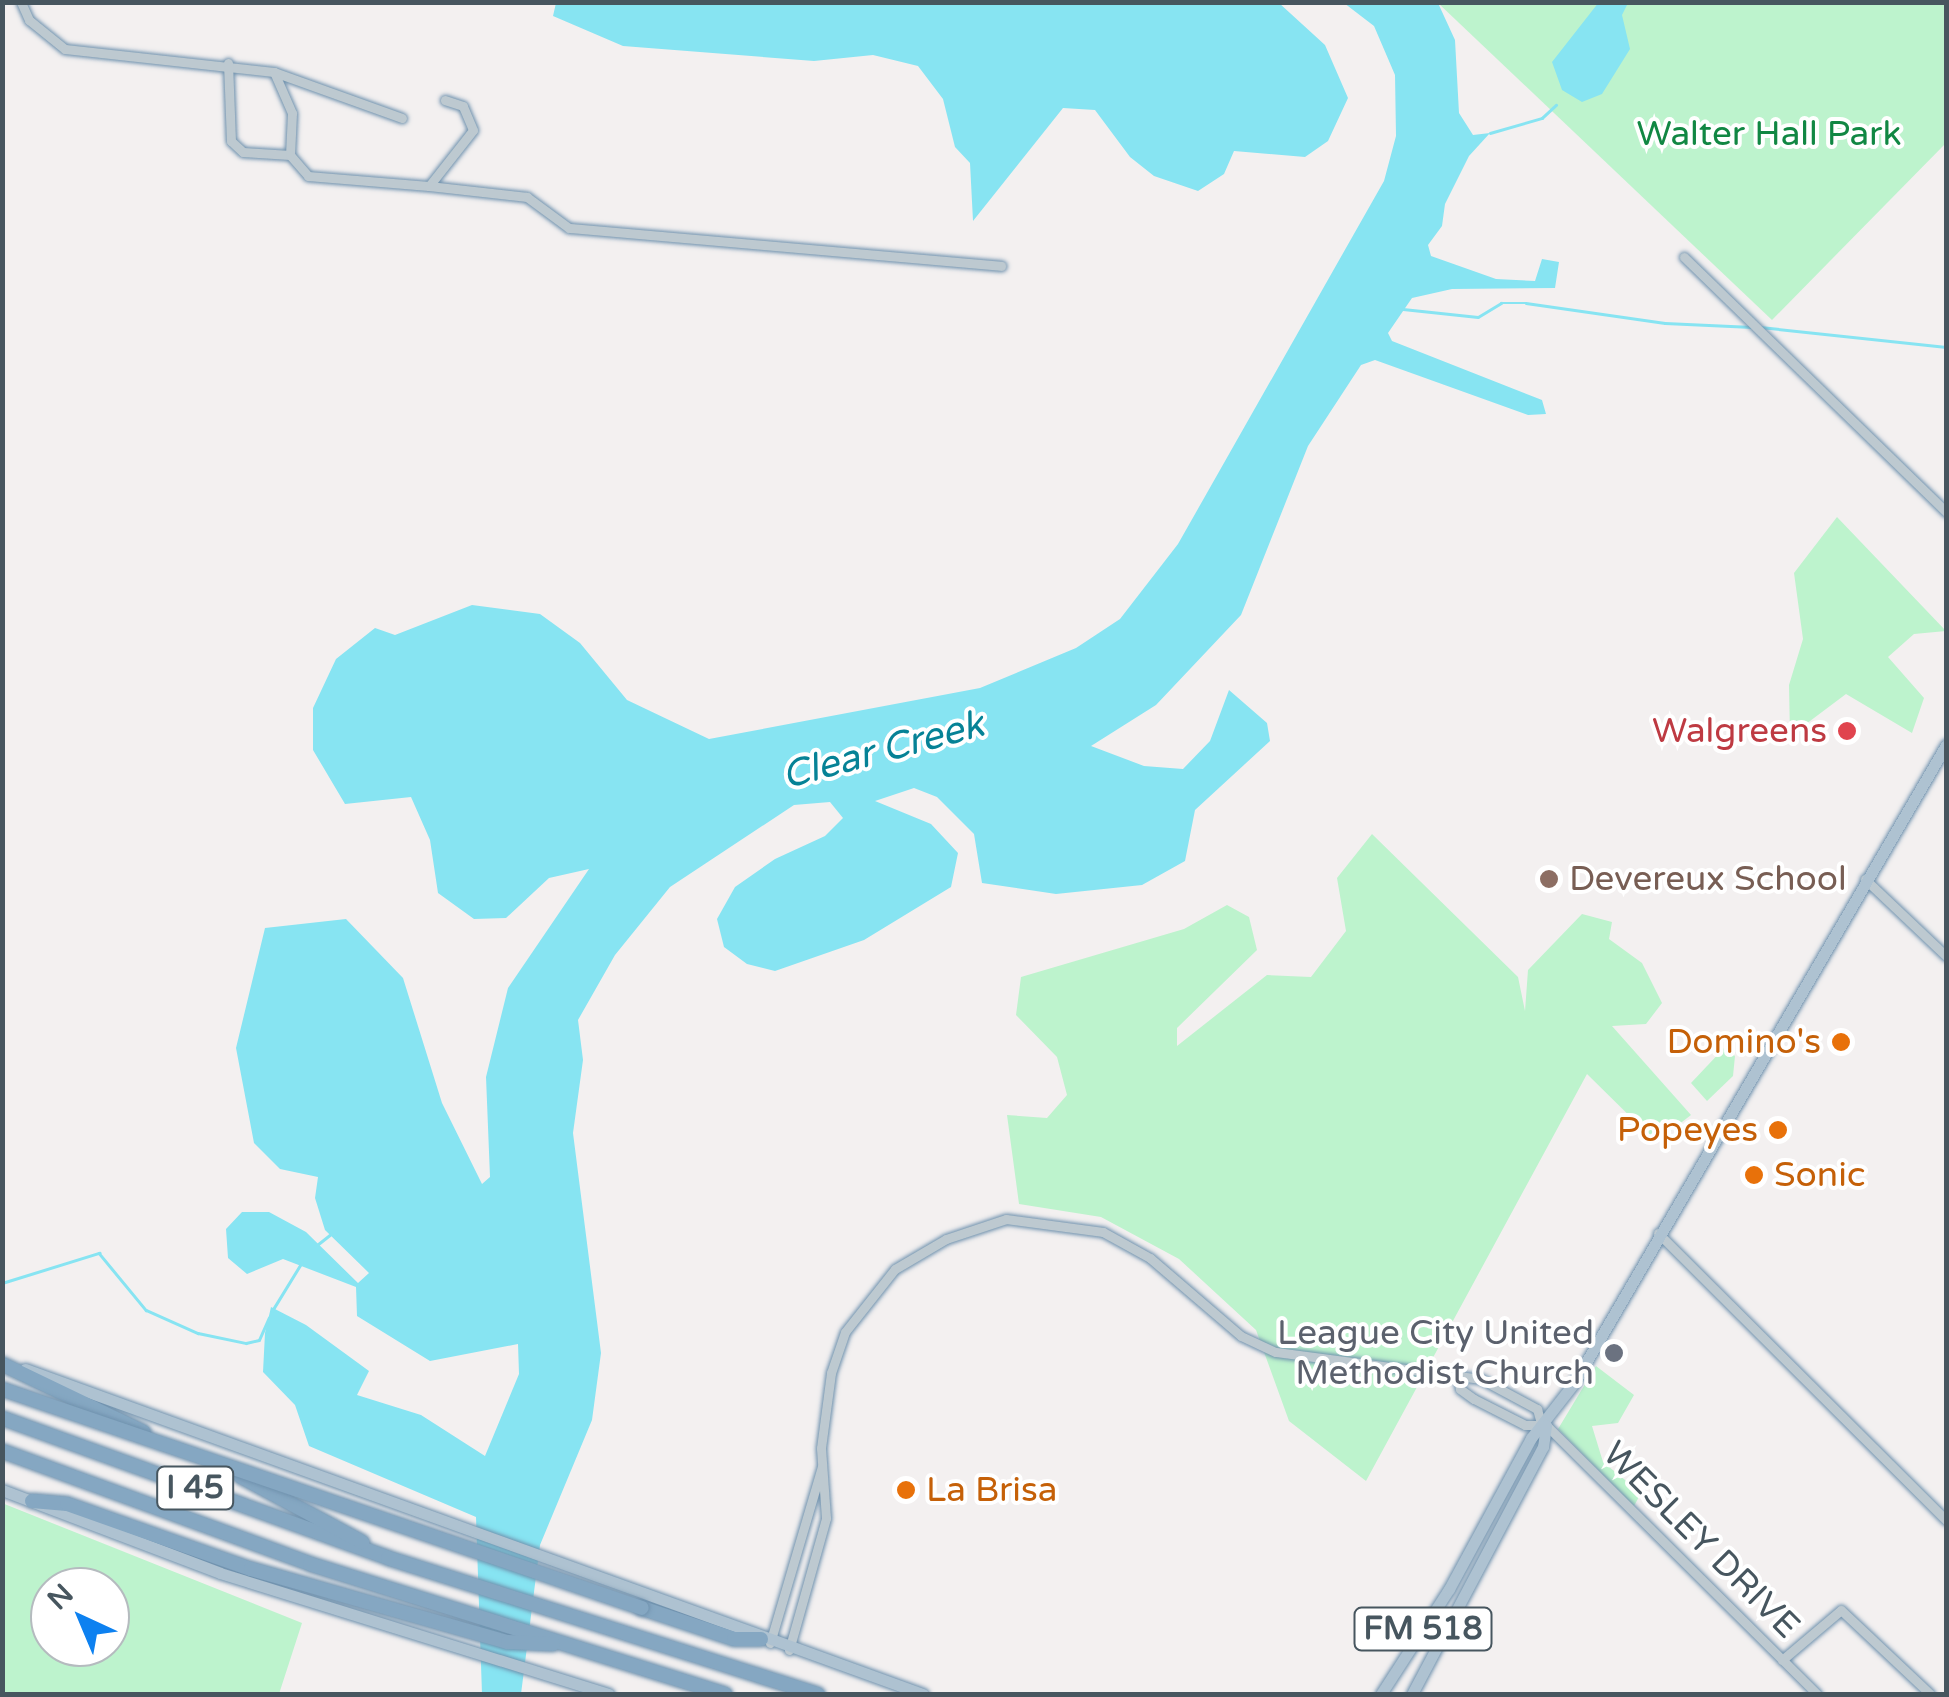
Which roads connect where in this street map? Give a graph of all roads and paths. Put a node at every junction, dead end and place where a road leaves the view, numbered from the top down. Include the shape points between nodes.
1 (21, 2) edge
2 (228, 63) junction
3 (274, 72) junction
4 (445, 100) dead end
5 (402, 118) dead end
6 (290, 155) junction
7 (429, 186) junction
8 (1684, 257) dead end
9 (1001, 266) dead end
10 (1946, 512) edge
11 (1946, 745) edge
12 (1865, 879) junction
13 (1946, 956) edge
14 (1658, 1233) junction
15 (2, 1363) edge
16 (1458, 1378) junction
17 (2, 1389) edge
18 (2, 1418) edge
19 (1544, 1424) junction
20 (2, 1451) edge
21 (822, 1466) junction
22 (2, 1490) edge
23 (32, 1501) junction
24 (1946, 1520) edge
25 (388, 1558) junction
26 (765, 1641) junction
27 (574, 1644) junction
28 (789, 1650) junction
29 (1782, 1660) junction
30 (609, 1694) edge
31 (725, 1694) edge
32 (818, 1694) edge
33 (923, 1694) edge
34 (1381, 1694) edge
35 (1412, 1694) edge
36 (1817, 1694) edge
37 (1930, 1694) edge

1 - 2 street via 29,20 65,50
2 - 3 street
2 - 6 street via 231,141 243,152
3 - 5 street
3 - 6 street via 292,113
4 - 7 street via 462,106 472,130
6 - 7 street via 308,176
7 - 9 street via 527,198 569,228
8 - 10 street
11 - 12 main road, FM 518
12 - 13 street
12 - 14 main road, FM 518
14 - 19 main road, FM 518
14 - 24 street
15 - 25 highway via 291,1499
15 - 26 main road via 519,1546
16 - 19 street, WESLEY DRIVE via 1494,1384 1537,1409
16 - 19 street via 1460,1389 1474,1399 1525,1425
16 - 21 street, WESLEY DRIVE via 1276,1352 1241,1336 1150,1258 1103,1232 1006,1218 946,1239 895,1269 866,1302 845,1332 831,1373
17 - 26 highway, bridge via 642,1608 734,1638
18 - 25 highway, I 45
19 - 29 street, WESLEY DRIVE
19 - 34 main road, FM 518
19 - 35 main road, FM 518 via 1543,1447
20 - 27 highway, I 45 via 378,1584
21 - 26 street
21 - 28 street via 826,1518
22 - 23 main road
23 - 27 highway via 67,1504 508,1642
23 - 30 main road via 220,1572
25 - 32 highway, I 45
26 - 28 main road
27 - 31 highway, I 45
28 - 33 main road
29 - 36 street, WESLEY DRIVE
29 - 37 street via 1841,1610

